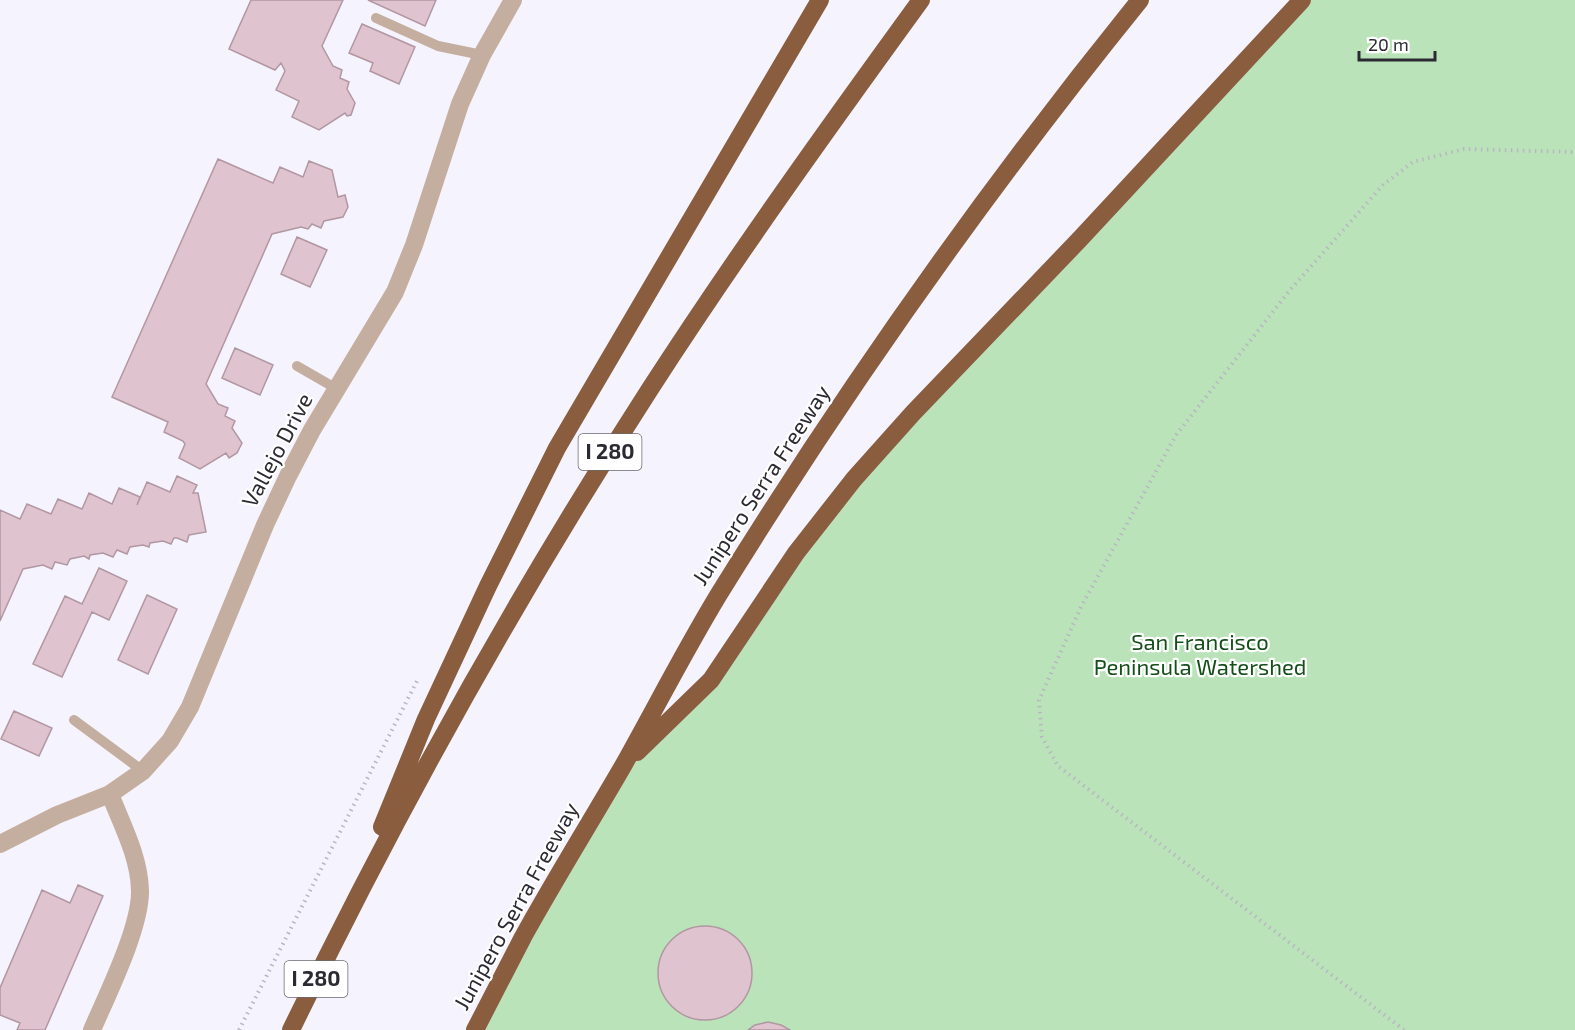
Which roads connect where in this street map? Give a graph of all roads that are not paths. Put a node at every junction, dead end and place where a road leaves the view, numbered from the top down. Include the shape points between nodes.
1 (513, 0) edge
2 (820, 0) edge
3 (921, 0) edge
4 (1140, 0) edge
5 (1302, 0) edge
6 (376, 18) dead end
7 (482, 55) junction
8 (297, 366) dead end
9 (337, 388) junction
10 (74, 720) dead end
11 (623, 766) junction
12 (143, 771) junction
13 (110, 794) junction
14 (0, 844) edge
15 (341, 929) junction
16 (92, 1030) edge
17 (291, 1030) edge
18 (475, 1030) edge

1 - 7 street, Vallejo Drive
2 - 15 highway via 557,448 426,719
3 - 15 highway, I 280 via 741,252 594,478 446,730
4 - 11 highway, Junipero Serra Freeway via 969,222 839,407 717,597
5 - 11 highway via 862,471 796,553 711,680
6 - 7 lane via 438,46
7 - 9 street, Vallejo Drive via 460,104 395,292
8 - 9 lane
9 - 12 street, Vallejo Drive via 265,525 190,707 170,741
10 - 12 lane
11 - 18 highway, Junipero Serra Freeway via 524,935
12 - 13 street, Vallejo Drive
13 - 14 street, Vallejo Drive
13 - 16 street via 133,851 140,892 133,931
15 - 17 highway, I 280

